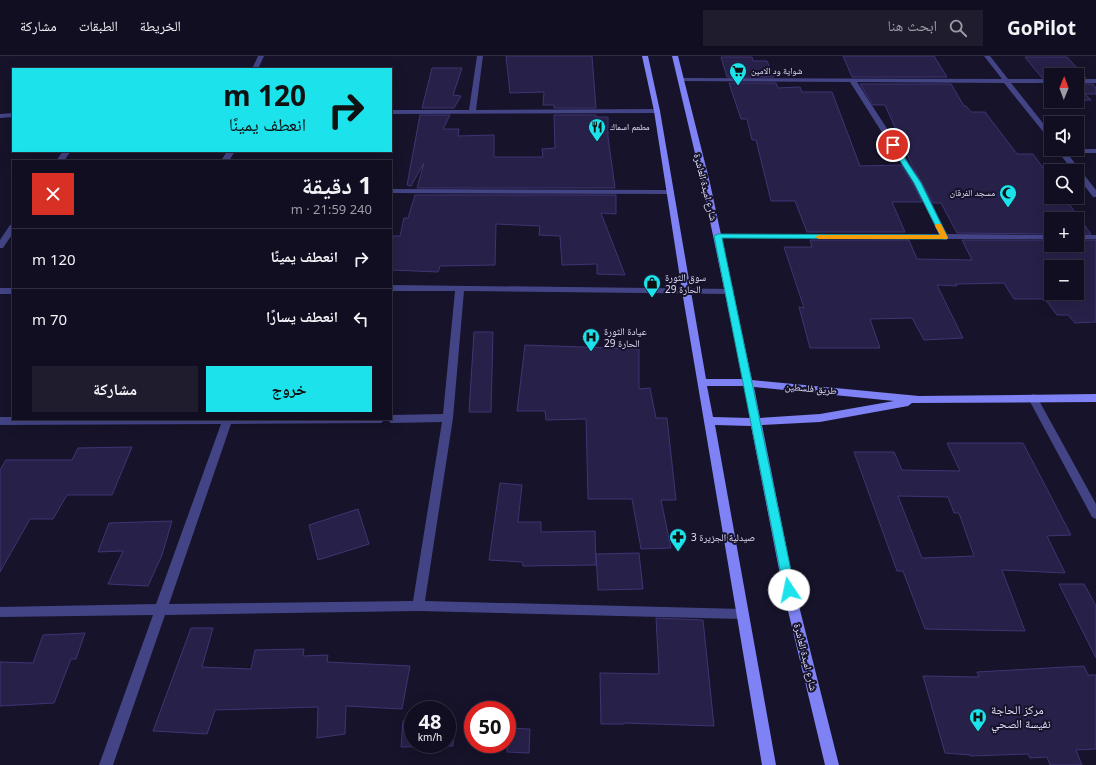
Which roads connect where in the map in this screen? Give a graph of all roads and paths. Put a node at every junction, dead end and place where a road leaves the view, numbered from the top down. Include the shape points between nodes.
1 (262, 56) edge
2 (480, 56) edge
3 (645, 56) edge
4 (675, 56) edge
5 (987, 56) edge
6 (255, 68) edge
7 (680, 79) junction
8 (853, 81) junction
9 (1007, 81) junction
10 (1044, 81) edge
11 (1084, 81) edge
12 (1096, 81) edge
13 (392, 112) edge
14 (472, 112) junction
15 (657, 112) junction
16 (0, 116) edge
17 (12, 116) edge
18 (1044, 129) edge
19 (1084, 151) edge
20 (1096, 151) edge
21 (1066, 156) edge
22 (392, 191) edge
23 (670, 192) junction
24 (1096, 195) edge
25 (12, 228) edge
26 (718, 236) junction
27 (1096, 236) edge
28 (1044, 237) edge
29 (1084, 237) edge
30 (944, 238) junction
31 (0, 246) edge
32 (392, 288) edge
33 (460, 288) junction
34 (0, 291) edge
35 (12, 291) edge
36 (686, 291) junction
37 (730, 291) junction
38 (702, 382) junction
39 (749, 383) junction
40 (1033, 398) junction
41 (1096, 398) edge
42 (920, 400) junction
43 (448, 418) junction
44 (392, 419) edge
45 (304, 420) edge
46 (0, 421) edge
47 (227, 421) junction
48 (709, 421) junction
49 (756, 422) junction
50 (1096, 514) edge
51 (418, 606) junction
52 (160, 609) junction
53 (0, 612) edge
54 (742, 614) junction
55 (106, 765) edge
56 (769, 765) edge
57 (832, 765) edge

1 - 6 street
2 - 14 street
3 - 15 main road
4 - 7 main road, شارع امبدة العاشرة
5 - 9 street
7 - 8 street
7 - 26 main road, شارع امبدة العاشرة
8 - 9 street
8 - 30 street via 918,183
9 - 10 street
9 - 18 street
11 - 12 street
13 - 14 street
14 - 15 street
15 - 23 main road
16 - 17 street
19 - 20 street
21 - 24 street
22 - 23 street
23 - 36 main road
25 - 31 street
26 - 30 street
26 - 37 main road, شارع امبدة العاشرة
27 - 29 street
28 - 30 street
32 - 33 street
33 - 36 street
33 - 43 street
34 - 35 street
36 - 37 street
36 - 38 main road
37 - 39 main road, شارع امبدة العاشرة
38 - 39 main road, طريق فلسطين
38 - 48 main road
39 - 42 main road, طريق فلسطين
39 - 49 main road, شارع امبدة العاشرة
40 - 41 main road, طريق فلسطين
40 - 42 main road, طريق فلسطين
40 - 50 street
42 - 49 main road, طريق فلسطين via 820,418
43 - 44 street
43 - 51 street
45 - 47 street
46 - 47 street
47 - 52 street
48 - 49 main road, طريق فلسطين
48 - 54 main road
49 - 57 main road, شارع امبدة العاشرة via 789,590
51 - 52 street
51 - 54 street
52 - 53 street
52 - 55 street
54 - 56 main road

